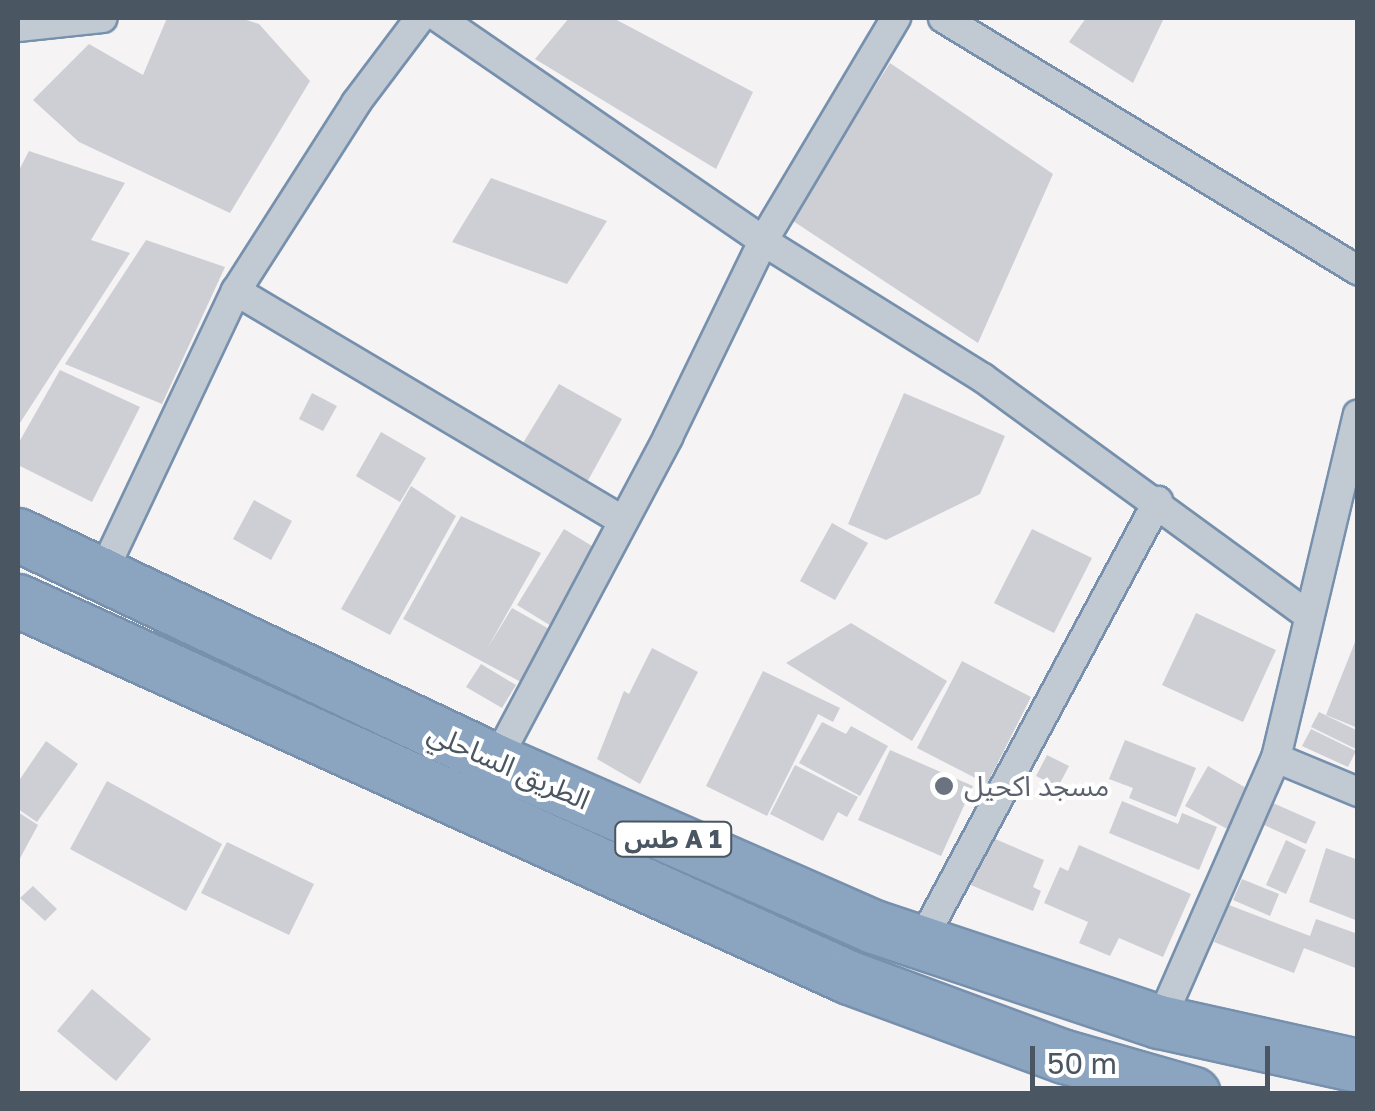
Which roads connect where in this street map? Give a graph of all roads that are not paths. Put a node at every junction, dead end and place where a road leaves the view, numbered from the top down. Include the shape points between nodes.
1 (103, 18) edge
2 (420, 18) edge
3 (438, 18) edge
4 (896, 18) edge
5 (943, 18) edge
6 (18, 27) edge
7 (762, 240) junction
8 (1358, 270) edge
9 (236, 291) junction
10 (1358, 415) edge
11 (1158, 502) junction
12 (623, 522) junction
13 (18, 535) edge
14 (102, 574) junction
15 (18, 600) edge
16 (1307, 614) junction
17 (1276, 758) junction
18 (496, 761) junction
19 (1358, 792) edge
20 (920, 944) junction
21 (1160, 1022) junction
22 (1358, 1066) edge
23 (1194, 1094) edge

1 - 6 street
2 - 9 street via 356,103
3 - 7 street
4 - 7 street
5 - 8 street
7 - 11 street via 983,378
7 - 12 street
9 - 12 street
9 - 14 street
10 - 16 street
11 - 16 street
11 - 20 street
12 - 18 street
13 - 14 highway, الطريق الساحلي / طس A 1
14 - 18 highway, الطريق الساحلي / طس A 1
15 - 23 highway, الطريق الساحلي / طس A 1 via 850,978 1065,1057
16 - 17 street
17 - 19 street
17 - 21 street
18 - 20 highway, الطريق الساحلي / طس A 1
20 - 21 highway, الطريق الساحلي / طس A 1
21 - 22 highway, الطريق الساحلي / طس A 1

